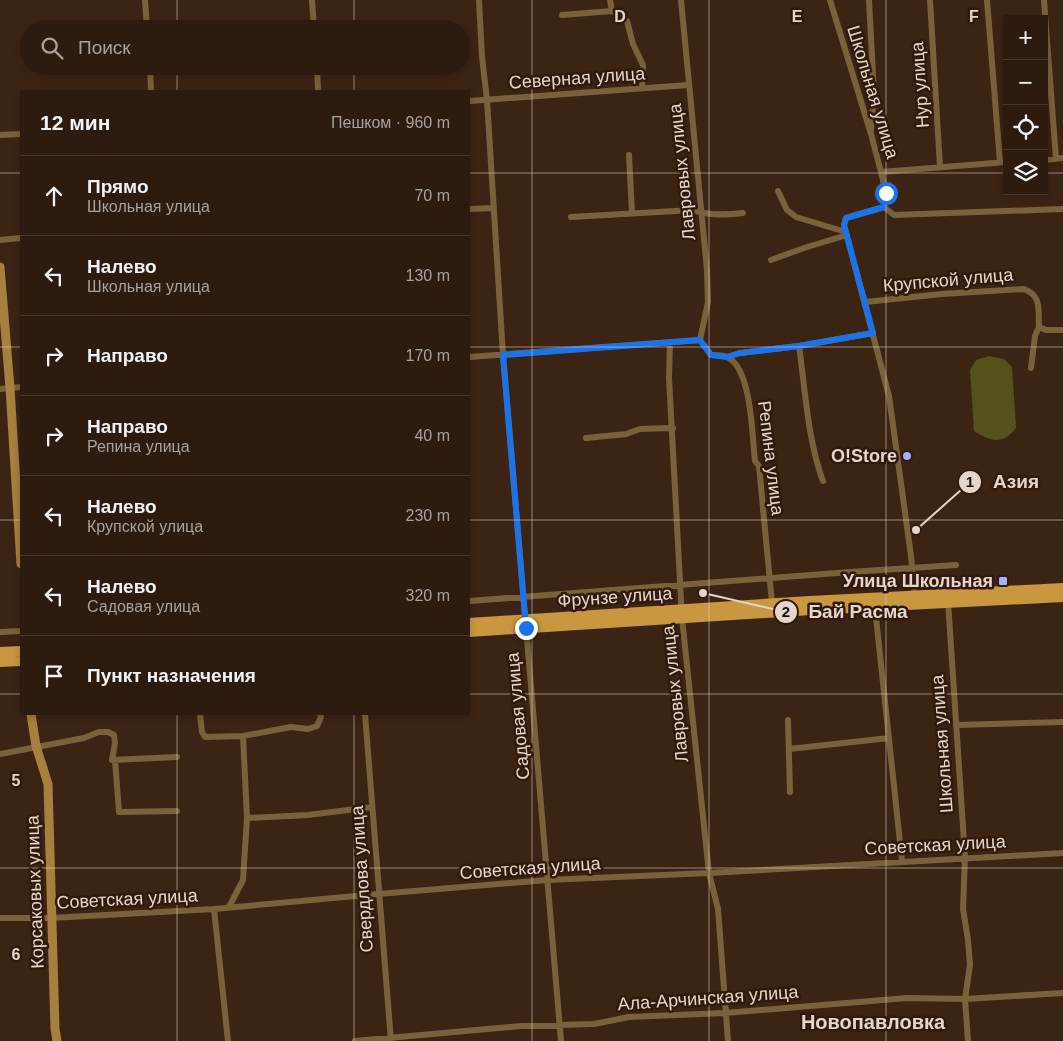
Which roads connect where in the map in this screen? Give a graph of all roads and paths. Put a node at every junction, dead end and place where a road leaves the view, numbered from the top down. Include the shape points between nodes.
1 (146, 0) edge
2 (312, 0) edge
3 (479, 0) edge
4 (610, 0) edge
5 (681, 0) edge
6 (830, 0) edge
7 (869, 0) edge
8 (930, 0) edge
9 (988, 0) edge
10 (1044, 0) edge
11 (612, 11) junction
12 (562, 15) dead end
13 (147, 20) edge
14 (313, 20) edge
15 (150, 75) edge
16 (317, 75) edge
17 (688, 85) junction
18 (642, 88) junction
19 (151, 90) edge
20 (318, 90) edge
21 (487, 100) junction
22 (470, 101) edge
23 (20, 134) edge
24 (871, 134) junction
25 (0, 135) edge
26 (629, 155) dead end
27 (1060, 159) edge
28 (1003, 162) edge
29 (940, 167) junction
30 (881, 172) junction
31 (778, 191) dead end
32 (884, 207) junction
33 (494, 208) junction
34 (470, 209) edge
35 (1063, 209) edge
36 (632, 213) junction
37 (702, 213) junction
38 (744, 213) dead end
39 (571, 217) dead end
40 (846, 234) junction
41 (20, 238) edge
42 (0, 240) edge
43 (772, 260) dead end
44 (0, 267) edge
45 (865, 302) junction
46 (1039, 326) junction
47 (1063, 330) edge
48 (873, 333) junction
49 (700, 340) junction
50 (670, 342) junction
51 (799, 346) junction
52 (503, 355) junction
53 (470, 357) edge
54 (727, 357) junction
55 (1031, 368) dead end
56 (20, 387) edge
57 (10, 388) junction
58 (0, 389) edge
59 (673, 428) junction
60 (586, 438) dead end
61 (823, 481) dead end
62 (20, 548) edge
63 (956, 566) dead end
64 (912, 569) junction
65 (770, 578) junction
66 (681, 586) junction
67 (1063, 588) edge
68 (523, 597) junction
69 (1063, 598) edge
70 (948, 599) junction
71 (470, 601) edge
72 (915, 601) junction
73 (772, 603) junction
74 (875, 608) junction
75 (682, 614) junction
76 (470, 623) edge
77 (525, 624) junction
78 (20, 631) edge
79 (0, 632) edge
80 (470, 632) edge
81 (20, 651) edge
82 (0, 652) edge
83 (20, 661) edge
84 (0, 662) edge
85 (32, 715) edge
86 (200, 715) edge
87 (320, 715) edge
88 (365, 715) edge
89 (788, 720) dead end
90 (1063, 722) edge
91 (956, 725) junction
92 (243, 736) junction
93 (889, 738) junction
94 (36, 746) junction
95 (789, 749) junction
96 (0, 754) edge
97 (177, 757) dead end
98 (115, 760) junction
99 (790, 792) dead end
100 (372, 807) junction
101 (177, 811) dead end
102 (247, 818) junction
103 (1063, 853) edge
104 (965, 857) junction
105 (902, 861) junction
106 (709, 873) junction
107 (547, 880) junction
108 (378, 894) junction
109 (229, 907) junction
110 (214, 909) junction
111 (0, 918) edge
112 (51, 918) junction
113 (1063, 992) edge
114 (965, 999) junction
115 (725, 1013) junction
116 (560, 1024) junction
117 (391, 1040) edge
118 (57, 1041) edge
119 (228, 1041) edge
120 (355, 1041) edge
121 (562, 1041) edge
122 (728, 1041) edge
123 (968, 1041) edge

1 - 13 street
2 - 14 street
3 - 21 street, Садовая улица
4 - 11 street
5 - 17 street, Лавровых улица
6 - 24 street, Школьная улица
7 - 24 street via 874,94
8 - 29 street, Нур улица
9 - 28 street
10 - 27 street
11 - 12 street
11 - 18 street via 626,20 643,66
15 - 19 street
16 - 20 street
17 - 18 street, Северная улица
17 - 37 street, Лавровых улица
18 - 21 street, Северная улица
21 - 22 street, Северная улица
21 - 33 street, Садовая улица
23 - 25 street
24 - 30 street, Школьная улица
26 - 36 street
28 - 29 street
29 - 30 street
30 - 32 street, Школьная улица via 886,193
31 - 40 street via 787,210 796,217
32 - 35 street via 894,215
32 - 40 street via 846,218
33 - 34 street
33 - 52 street, Садовая улица
36 - 37 street via 693,210
36 - 39 street
37 - 38 street
37 - 49 street, Лавровых улица via 708,302
40 - 43 street
40 - 45 street
41 - 42 street
44 - 57 street
45 - 46 street, Крупской улица via 1024,289 1037,298
45 - 48 street
46 - 47 street via 1046,330
46 - 55 street
48 - 51 street
48 - 64 street via 889,396
49 - 50 street
49 - 54 street, Репина улица via 711,355
50 - 52 street
50 - 59 street, Лавровых улица
51 - 54 street
51 - 61 street via 811,433
52 - 53 street
52 - 68 street, Садовая улица
54 - 65 street, Репина улица via 742,373 748,396 755,461 759,466
56 - 57 street
57 - 58 street
57 - 62 street
59 - 60 street via 640,429 626,434
59 - 66 street, Лавровых улица
63 - 64 street
64 - 65 street
64 - 72 street
65 - 66 street
65 - 73 street, Репина улица
66 - 68 street
66 - 75 street, Лавровых улица
67 - 70 main road, Фрунзе улица
68 - 71 street
68 - 77 street, Садовая улица
69 - 70 main road, Фрунзе улица
70 - 72 main road, Фрунзе улица
70 - 91 street, Школьная улица
72 - 73 main road, Фрунзе улица
72 - 74 main road, Фрунзе улица
73 - 75 main road, Фрунзе улица
74 - 75 main road, Фрунзе улица
74 - 93 street
75 - 77 main road, Фрунзе улица
75 - 106 street, Лавровых улица
76 - 77 main road, Фрунзе улица
77 - 80 main road, Фрунзе улица
77 - 107 street, Садовая улица
78 - 79 street
81 - 82 main road
83 - 84 main road
85 - 94 street, Корсаковых улица
86 - 92 street via 205,737
87 - 92 street via 317,726 308,729 291,726
88 - 100 street, Свердлова улица
89 - 95 street
90 - 91 street
91 - 104 street, Школьная улица
92 - 102 street
93 - 95 street
93 - 105 street
94 - 96 street
94 - 98 street via 108,732 114,735 112,760
94 - 112 street, Корсаковых улица via 48,784
95 - 99 street
97 - 98 street
98 - 101 street via 119,812
100 - 102 street
100 - 108 street, Свердлова улица
102 - 109 street via 243,880
103 - 104 street, Советская улица
104 - 105 street, Советская улица
104 - 114 street, Школьная улица via 963,909 970,965
105 - 106 street, Советская улица
106 - 107 street, Советская улица
106 - 115 street, Лавровых улица via 718,909
107 - 108 street, Советская улица
107 - 116 street, Садовая улица
108 - 109 street, Советская улица
108 - 117 street, Свердлова улица
109 - 110 street, Советская улица
110 - 112 street, Советская улица
110 - 119 street
111 - 112 street, Советская улица
112 - 118 street, Корсаковых улица
113 - 114 street, Ала-Арчинская улица
114 - 115 street, Ала-Арчинская улица via 907,998
114 - 123 street, Школьная улица
115 - 116 street, Ала-Арчинская улица
115 - 122 street, Лавровых улица
116 - 117 street, Ала-Арчинская улица
116 - 121 street, Садовая улица
117 - 120 street, Ала-Арчинская улица

